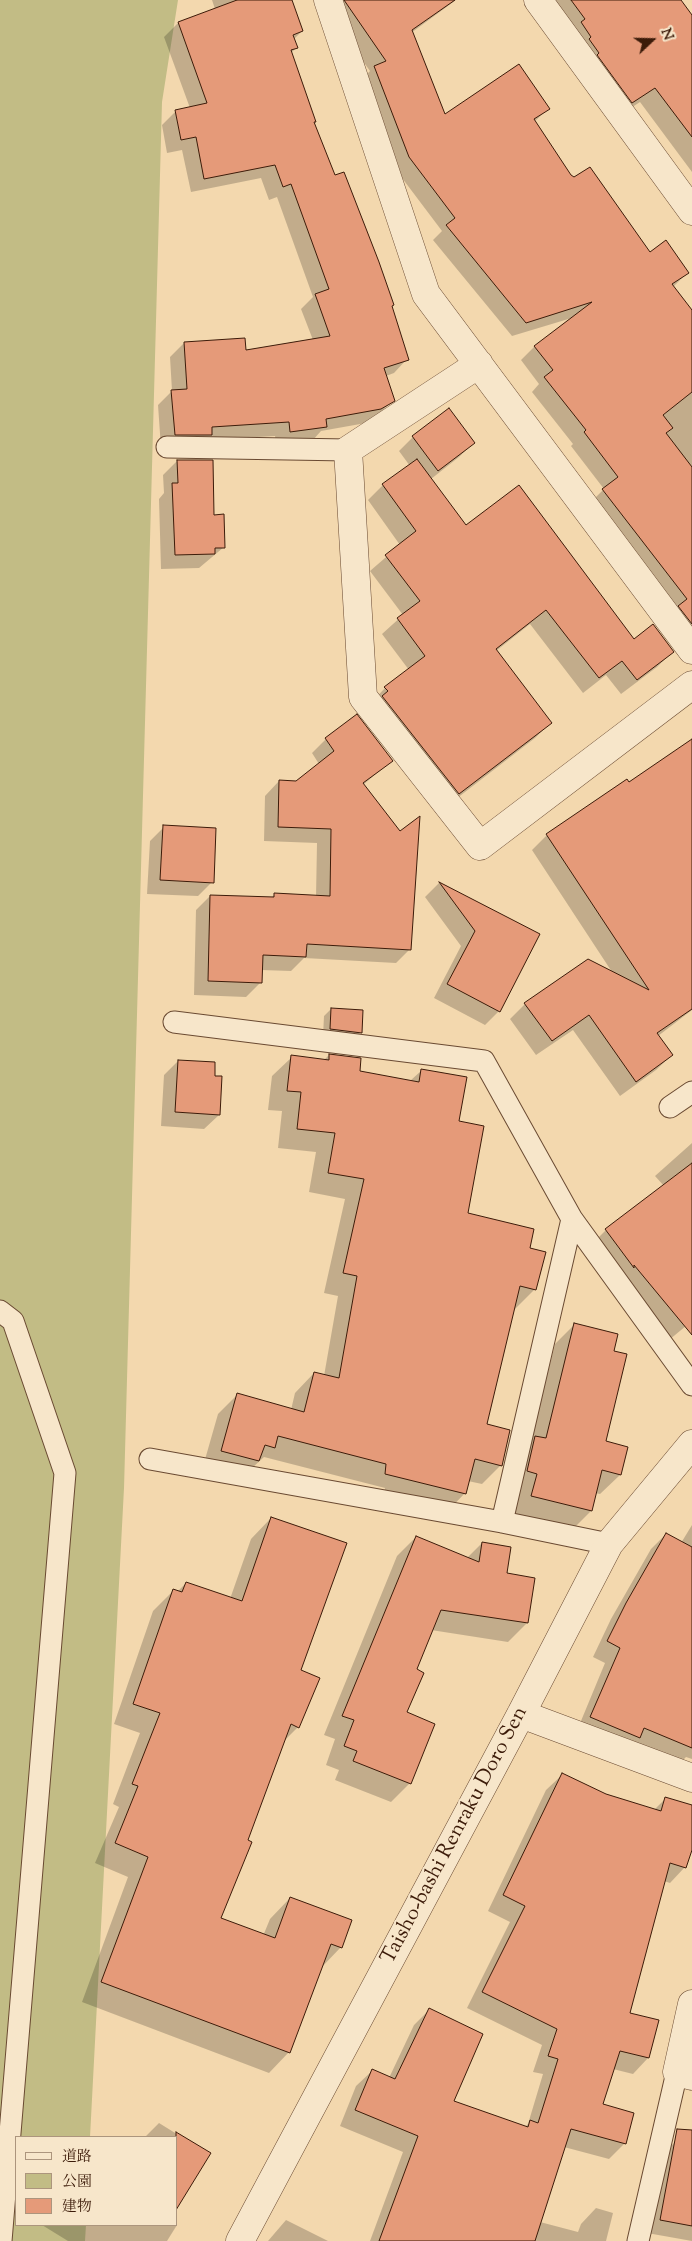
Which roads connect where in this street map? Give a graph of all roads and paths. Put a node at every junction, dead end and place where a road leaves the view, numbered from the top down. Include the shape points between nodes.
1 (328, 0) edge
2 (538, 0) edge
3 (692, 211) edge
4 (479, 364) junction
5 (167, 448) dead end
6 (348, 450) junction
7 (692, 650) edge
8 (692, 685) edge
9 (174, 1022) dead end
10 (692, 1092) edge
11 (670, 1108) dead end
12 (572, 1219) junction
13 (0, 1311) edge
14 (692, 1385) edge
15 (692, 1444) edge
16 (150, 1458) dead end
17 (502, 1522) junction
18 (610, 1544) junction
19 (521, 1714) junction
20 (692, 1778) edge
21 (692, 2004) edge
22 (684, 2074) edge
23 (1, 2241) edge
24 (240, 2241) edge
25 (638, 2241) edge

1 - 4 street via 426,294
2 - 3 street
4 - 6 street
4 - 7 street
5 - 6 lane
6 - 8 street via 363,697 480,846
9 - 12 lane via 484,1061
10 - 11 lane
12 - 14 lane
12 - 17 lane
13 - 23 lane via 13,1321 65,1473
15 - 18 street, Taisho-bashi Renraku Doro Sen
16 - 17 lane
17 - 18 lane
18 - 19 street, Taisho-bashi Renraku Doro Sen
19 - 20 street
19 - 24 street, Taisho-bashi Renraku Doro Sen
21 - 22 street
22 - 25 lane

